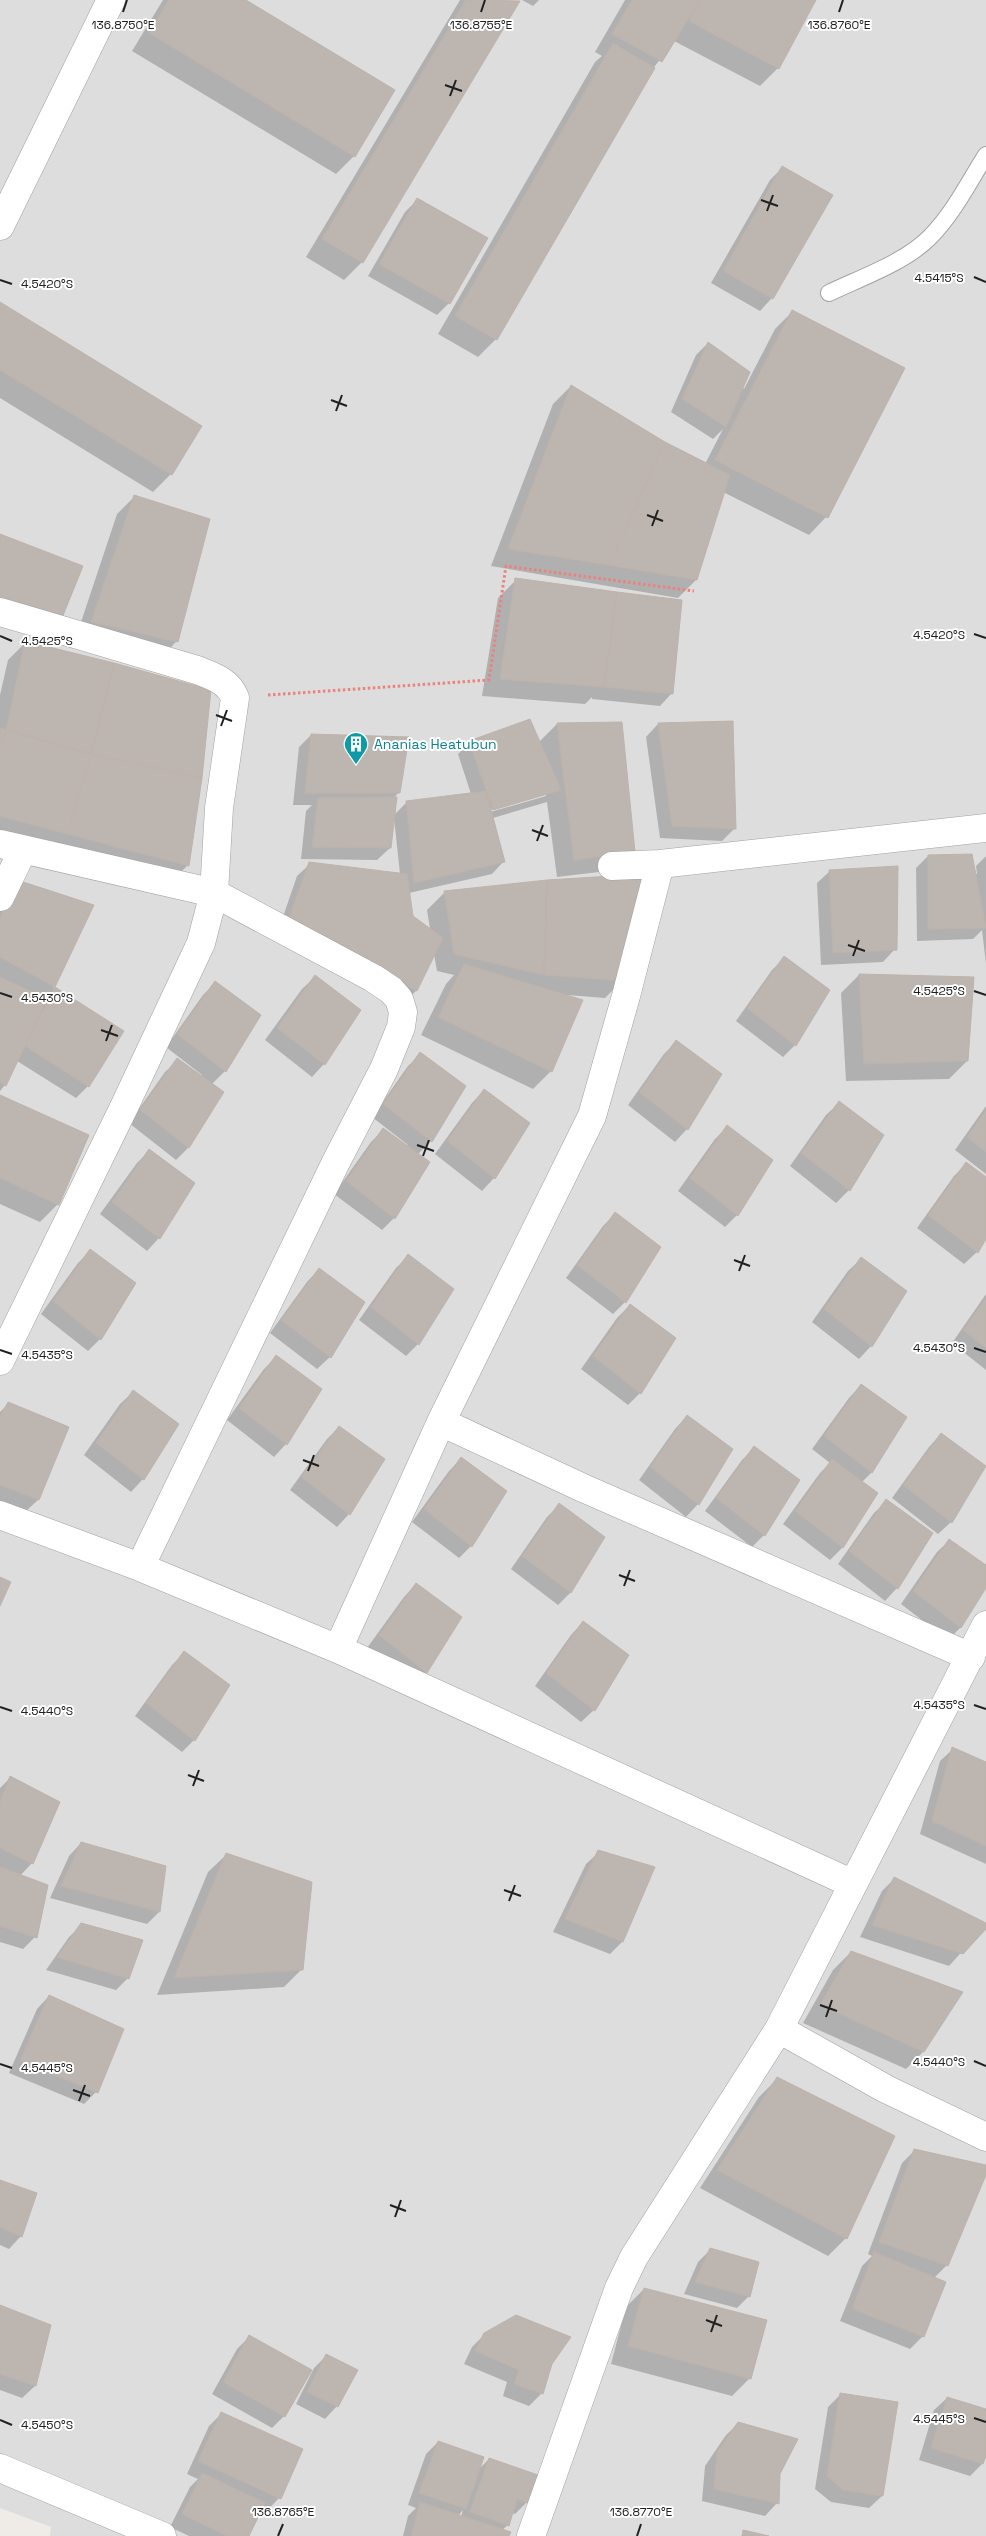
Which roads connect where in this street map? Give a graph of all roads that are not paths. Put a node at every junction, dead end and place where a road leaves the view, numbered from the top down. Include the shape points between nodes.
1 (111, 0) edge
2 (986, 154) edge
3 (0, 226) edge
4 (829, 293) dead end
5 (0, 612) edge
6 (986, 828) edge
7 (11, 847) edge
8 (660, 864) junction
9 (612, 866) dead end
10 (214, 893) junction
11 (0, 897) edge
12 (0, 1361) edge
13 (440, 1422) junction
14 (0, 1515) edge
15 (140, 1567) junction
16 (986, 1625) edge
17 (338, 1649) junction
18 (972, 1657) junction
19 (852, 1884) junction
20 (779, 2029) junction
21 (986, 2137) edge
22 (0, 2468) edge
23 (162, 2536) edge
24 (531, 2536) edge

1 - 3 street
2 - 4 lane via 950,213 929,238 905,256
5 - 10 street via 197,670 227,686 235,698 219,808
6 - 8 street
7 - 10 street
7 - 11 street
8 - 9 street
8 - 13 street via 592,1116
10 - 12 street via 201,943 184,982
10 - 15 street via 392,990 400,999 403,1012 401,1027 384,1069 334,1164
13 - 17 street
13 - 18 street via 583,1488
14 - 15 street
15 - 17 street
16 - 18 street
17 - 19 street
18 - 19 street
19 - 20 street
20 - 21 street via 886,2089
20 - 24 street via 634,2257 619,2288
22 - 23 street

